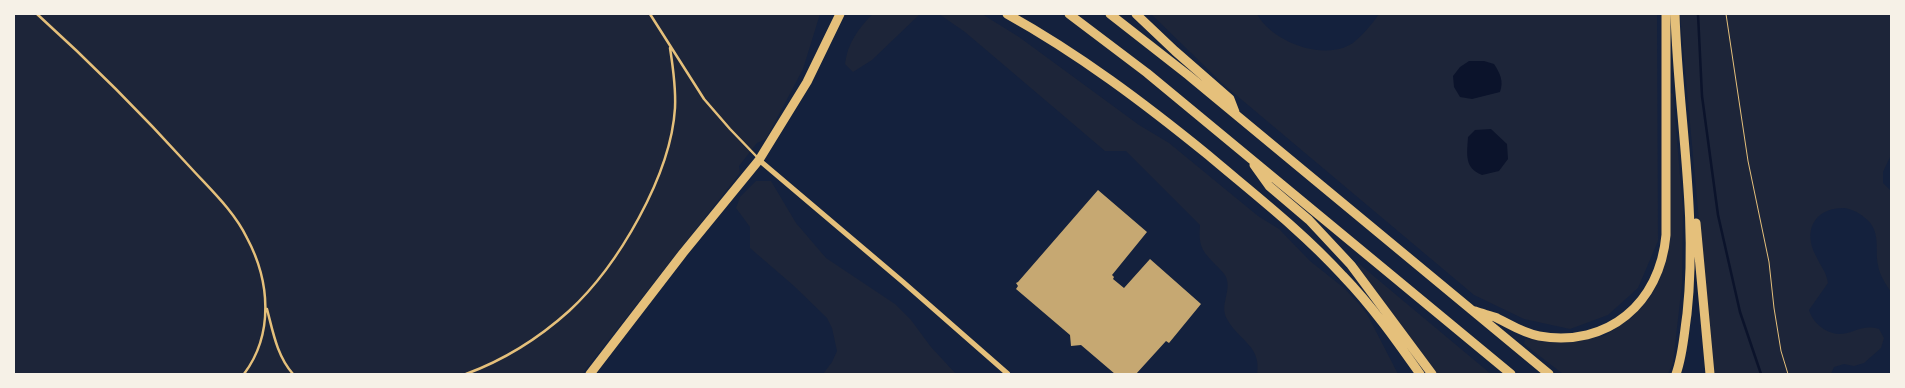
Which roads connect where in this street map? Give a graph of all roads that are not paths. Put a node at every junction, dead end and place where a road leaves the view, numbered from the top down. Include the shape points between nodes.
1 (37, 14) edge
2 (650, 14) edge
3 (840, 14) edge
4 (1007, 14) edge
5 (1069, 14) edge
6 (1110, 14) edge
7 (1136, 14) edge
8 (1666, 14) edge
9 (1675, 14) edge
10 (670, 48) junction
11 (1236, 115) junction
12 (1686, 144) junction
13 (1247, 155) junction
14 (759, 160) junction
15 (266, 304) junction
16 (1470, 310) junction
17 (244, 374) edge
18 (293, 374) edge
19 (466, 374) edge
20 (590, 374) edge
21 (1008, 374) edge
22 (1420, 374) edge
23 (1432, 374) edge
24 (1511, 374) edge
25 (1549, 374) edge
26 (1676, 374) edge
27 (1710, 374) edge

1 - 15 lane via 165,139 240,224 255,255
2 - 10 lane
3 - 14 highway via 798,98
4 - 22 highway via 1123,88 1290,224 1353,287
5 - 13 highway
6 - 11 highway
7 - 11 highway via 1230,99
8 - 16 highway via 1666,236 1661,267 1650,290 1634,310 1614,325 1575,336 1533,335 1497,318
9 - 12 highway
10 - 14 lane via 704,99
10 - 19 lane via 675,108 668,148 649,198 619,249 591,287 552,325 512,353
11 - 16 highway
12 - 26 highway via 1690,268 1684,340
12 - 27 highway
13 - 23 highway via 1269,186 1314,225 1351,265
13 - 24 highway
14 - 20 highway
14 - 21 street
15 - 17 lane via 259,347
15 - 18 lane via 279,351
16 - 25 highway

